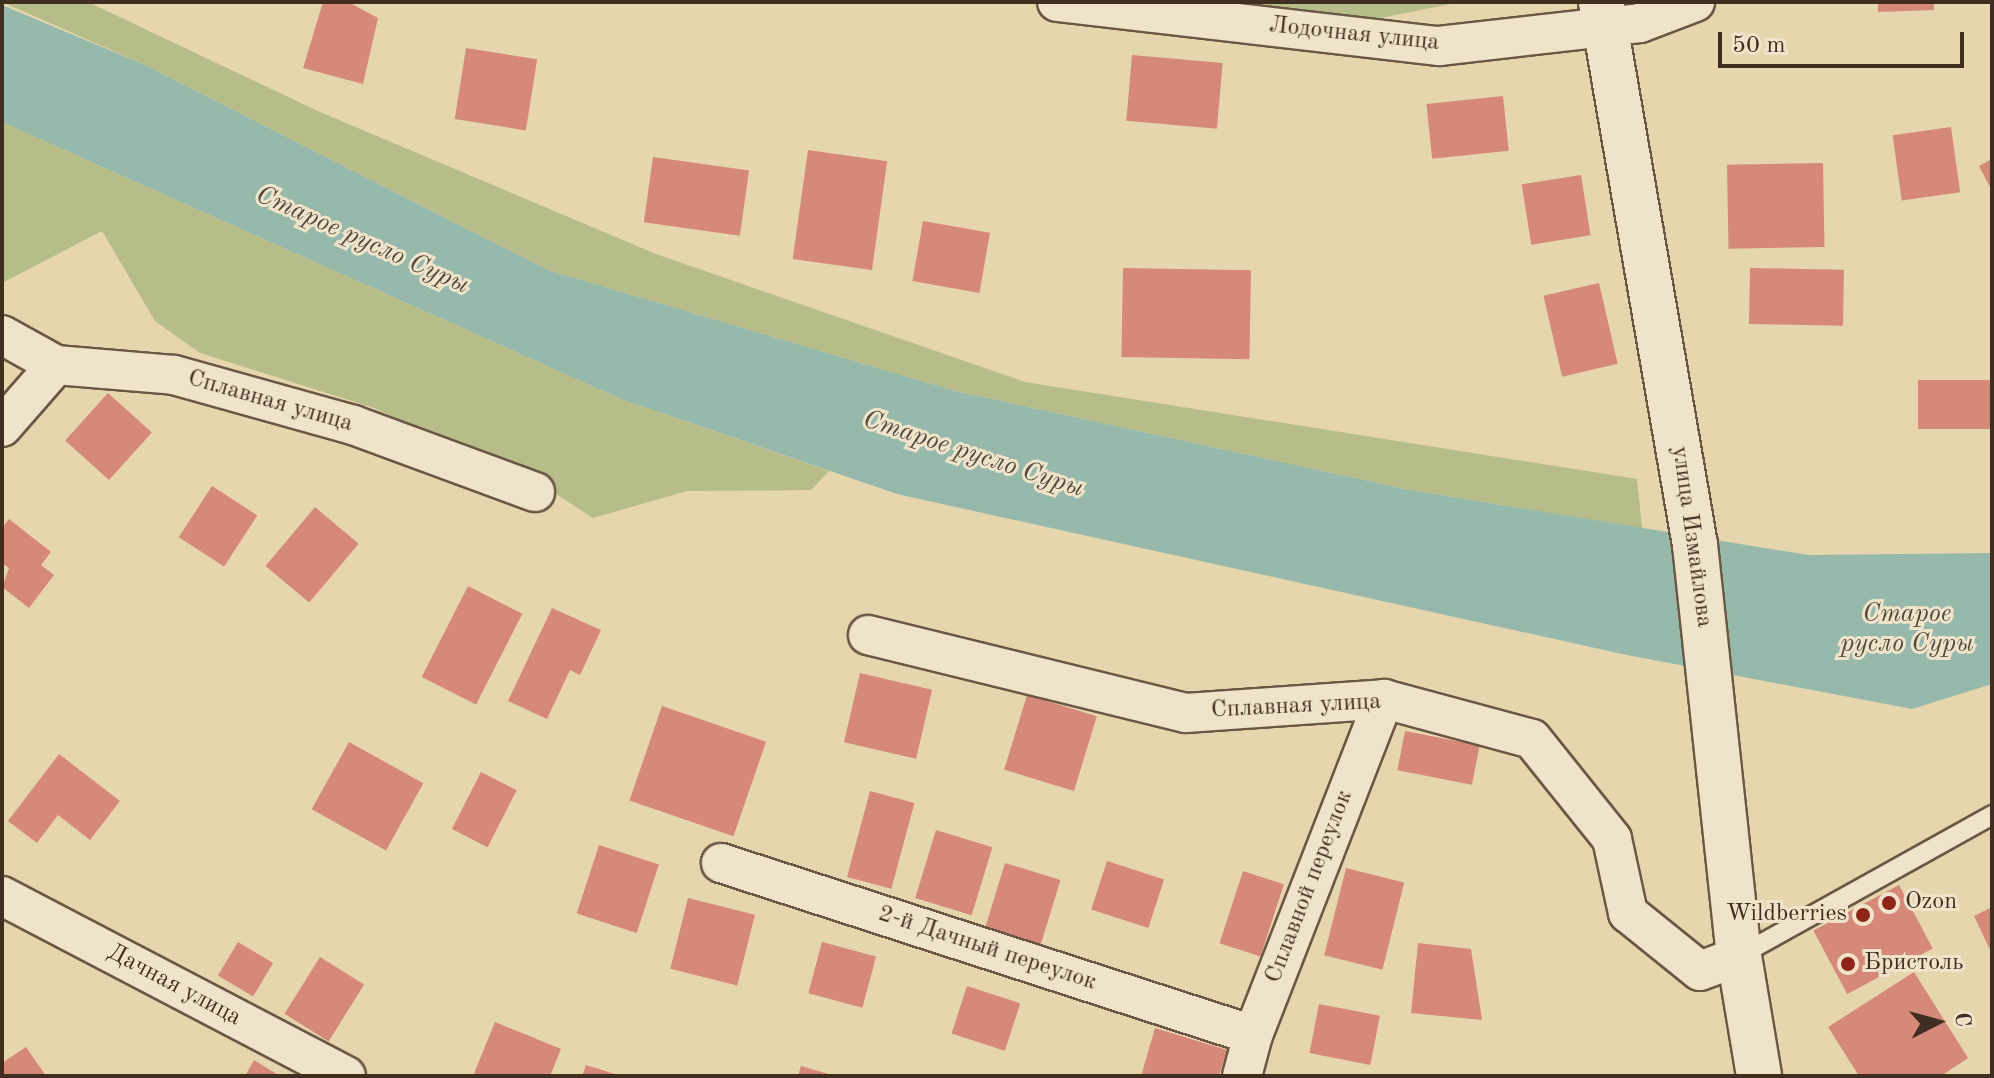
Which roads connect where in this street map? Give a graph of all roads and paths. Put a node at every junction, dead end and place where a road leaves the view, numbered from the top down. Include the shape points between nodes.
1 (1057, 2) edge
2 (1695, 2) edge
3 (1604, 14) edge
4 (2, 335) edge
5 (56, 365) junction
6 (2, 427) edge
7 (535, 492) dead end
8 (868, 635) dead end
9 (1384, 699) junction
10 (1992, 815) edge
11 (721, 863) dead end
12 (2, 896) edge
13 (1739, 956) junction
14 (1253, 1035) junction
15 (346, 1076) edge
16 (1242, 1076) edge
17 (1759, 1076) edge

1 - 3 street, Лодочная улица via 1439,46 1565,36
2 - 3 street, Лодочная улица via 1663,17
3 - 13 main road, улица Измайлова via 1695,545
4 - 5 street, Сплавная улица
5 - 6 street
5 - 7 street, Сплавная улица via 174,375 353,425
8 - 9 street, Сплавная улица via 1186,713
9 - 13 street, Сплавная улица via 1532,739 1612,839 1628,913 1700,971
9 - 14 street, Сплавной переулок
10 - 13 lane, Сплавная улица
11 - 14 street, 2-й Дачный переулок
12 - 15 street, Дачная улица
13 - 17 main road, улица Измайлова
14 - 16 street, Сплавной переулок

